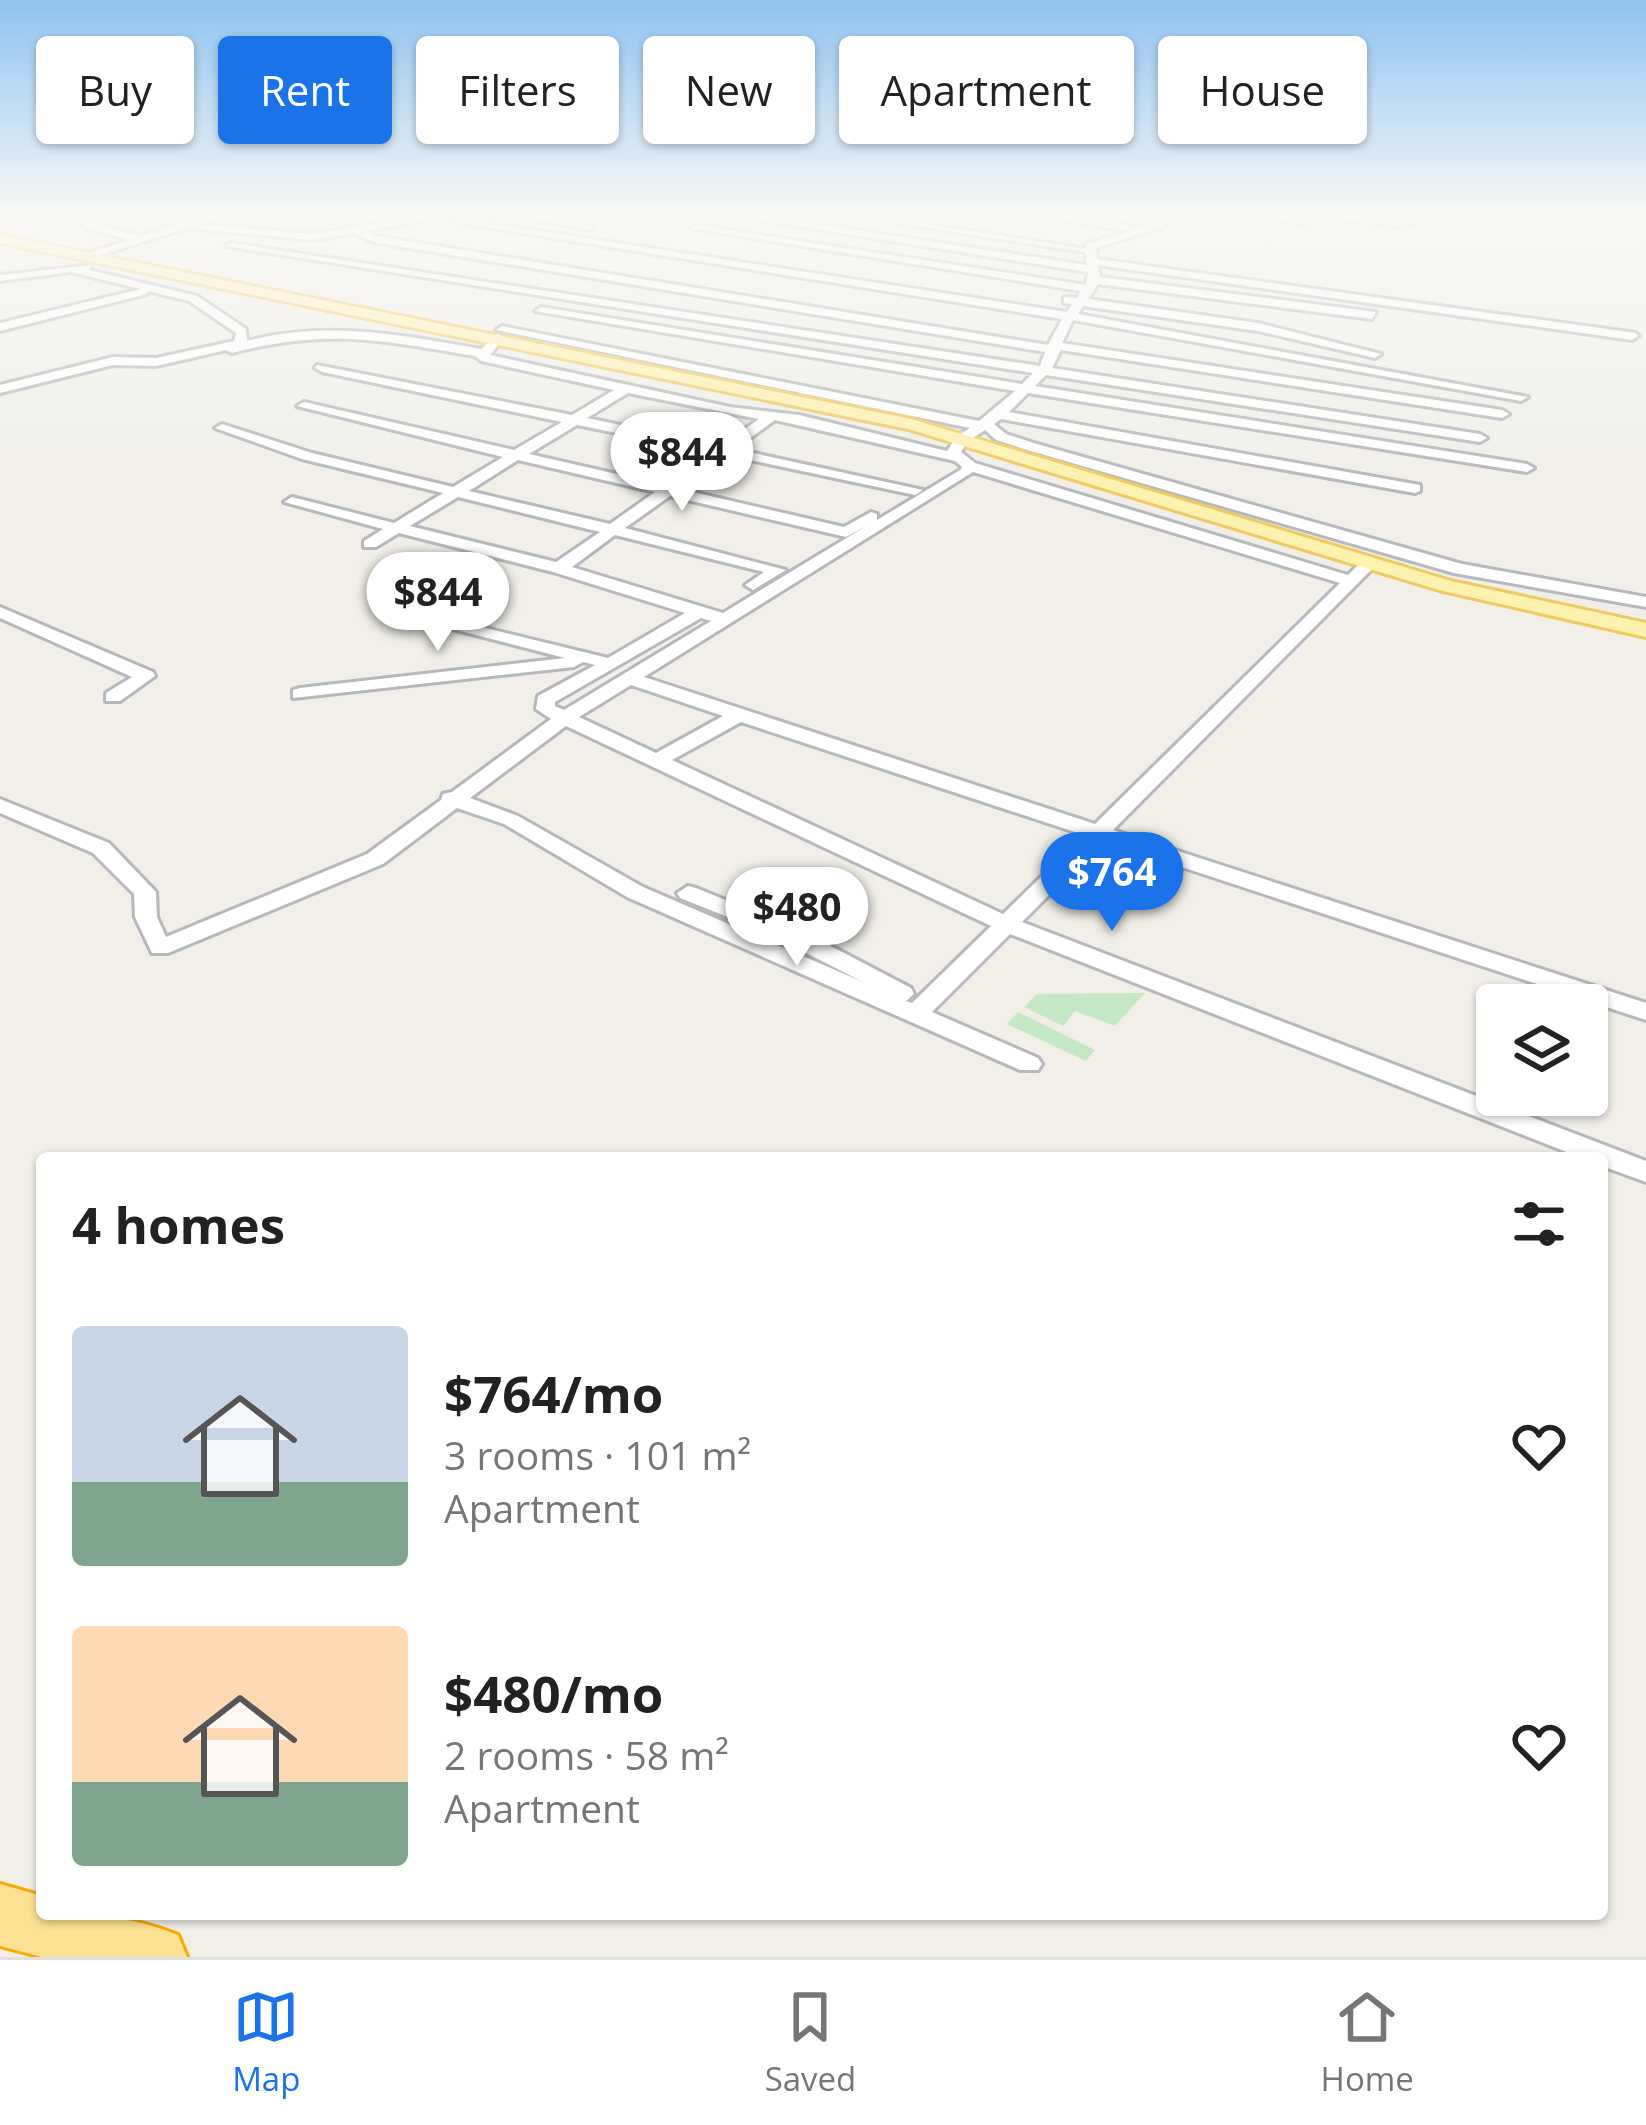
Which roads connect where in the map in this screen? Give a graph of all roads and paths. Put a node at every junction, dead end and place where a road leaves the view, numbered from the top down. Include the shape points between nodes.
1 (102, 302) edge
2 (199, 302) edge
3 (312, 302) edge
4 (556, 302) edge
5 (616, 302) edge
6 (781, 302) edge
7 (838, 302) edge
8 (980, 302) edge
9 (1082, 302) edge
10 (1084, 302) edge
11 (1299, 302) edge
12 (1356, 302) edge
13 (541, 311) junction
14 (1073, 316) junction
15 (1450, 326) dead end
16 (0, 327) edge
17 (1632, 336) dead end
18 (492, 339) junction
19 (1057, 342) junction
20 (232, 349) junction
21 (1376, 353) dead end
22 (322, 368) dead end
23 (1045, 369) junction
24 (0, 388) edge
25 (627, 388) junction
26 (1027, 390) junction
27 (1521, 397) dead end
28 (304, 406) dead end
29 (1502, 414) dead end
30 (773, 416) junction
31 (990, 421) junction
32 (575, 423) junction
33 (222, 428) dead end
34 (1480, 438) dead end
35 (720, 454) junction
36 (962, 455) junction
37 (519, 457) junction
38 (1527, 468) dead end
39 (1415, 488) dead end
40 (915, 490) junction
41 (459, 492) junction
42 (668, 492) junction
43 (292, 502) dead end
44 (397, 529) junction
45 (614, 530) junction
46 (370, 544) dead end
47 (1369, 564) junction
48 (559, 568) junction
49 (1354, 582) junction
50 (1646, 602) edge
51 (381, 605) dead end
52 (0, 612) edge
53 (702, 613) junction
54 (726, 620) junction
55 (1646, 630) edge
56 (582, 660) junction
57 (620, 671) junction
58 (300, 694) dead end
59 (113, 697) dead end
60 (739, 715) junction
61 (566, 717) junction
62 (658, 760) junction
63 (450, 798) junction
64 (0, 805) edge
65 (1100, 836) junction
66 (650, 898) junction
67 (1008, 925) junction
68 (920, 1011) junction
69 (1646, 1012) edge
70 (1029, 1064) dead end
71 (1594, 1152) edge
72 (1608, 1157) edge
73 (1646, 1172) edge
74 (0, 1915) edge
75 (157, 1957) edge

1 - 16 street
2 - 20 street via 243,337
3 - 18 main road
4 - 13 street
5 - 23 street
6 - 19 street
7 - 19 street
8 - 14 street
9 - 14 street
10 - 21 street
11 - 15 street
12 - 17 street
13 - 18 street
13 - 26 street
14 - 19 street
14 - 27 street
18 - 20 street via 336,328
18 - 25 street
18 - 31 street
18 - 36 main road via 794,398
19 - 23 street
19 - 29 street
20 - 24 street via 112,361
22 - 32 street
23 - 26 street
23 - 34 street
25 - 30 street
25 - 32 street
26 - 31 street
26 - 38 street
28 - 37 street
30 - 35 street
30 - 36 street
31 - 36 street
31 - 39 street
31 - 50 street via 1001,436 1032,447 1381,548
32 - 35 street
32 - 37 street
33 - 41 street
35 - 40 street
35 - 42 street
36 - 40 street
36 - 47 main road
36 - 49 street
36 - 54 street via 932,496
37 - 41 street
37 - 42 street
40 - 42 street via 847,532
41 - 44 street
41 - 45 street
42 - 45 street
43 - 44 street
44 - 46 street
44 - 48 street
45 - 48 street
45 - 53 street via 778,570
47 - 49 street
47 - 55 main road
48 - 53 street
49 - 65 street
51 - 56 street
52 - 59 street via 142,672 141,681
53 - 54 street
53 - 57 street
54 - 57 street
56 - 57 street
56 - 58 street
57 - 60 street
57 - 61 street via 545,700 546,709
60 - 62 street
60 - 65 street
61 - 62 street
61 - 63 street
62 - 67 street
63 - 64 street via 375,859 160,948 145,892 101,848
63 - 66 street via 511,820
65 - 67 street
65 - 69 street
66 - 68 street
66 - 68 street via 694,891 778,925 862,966
67 - 68 street
67 - 71 street
68 - 70 street
72 - 73 street
74 - 75 highway

